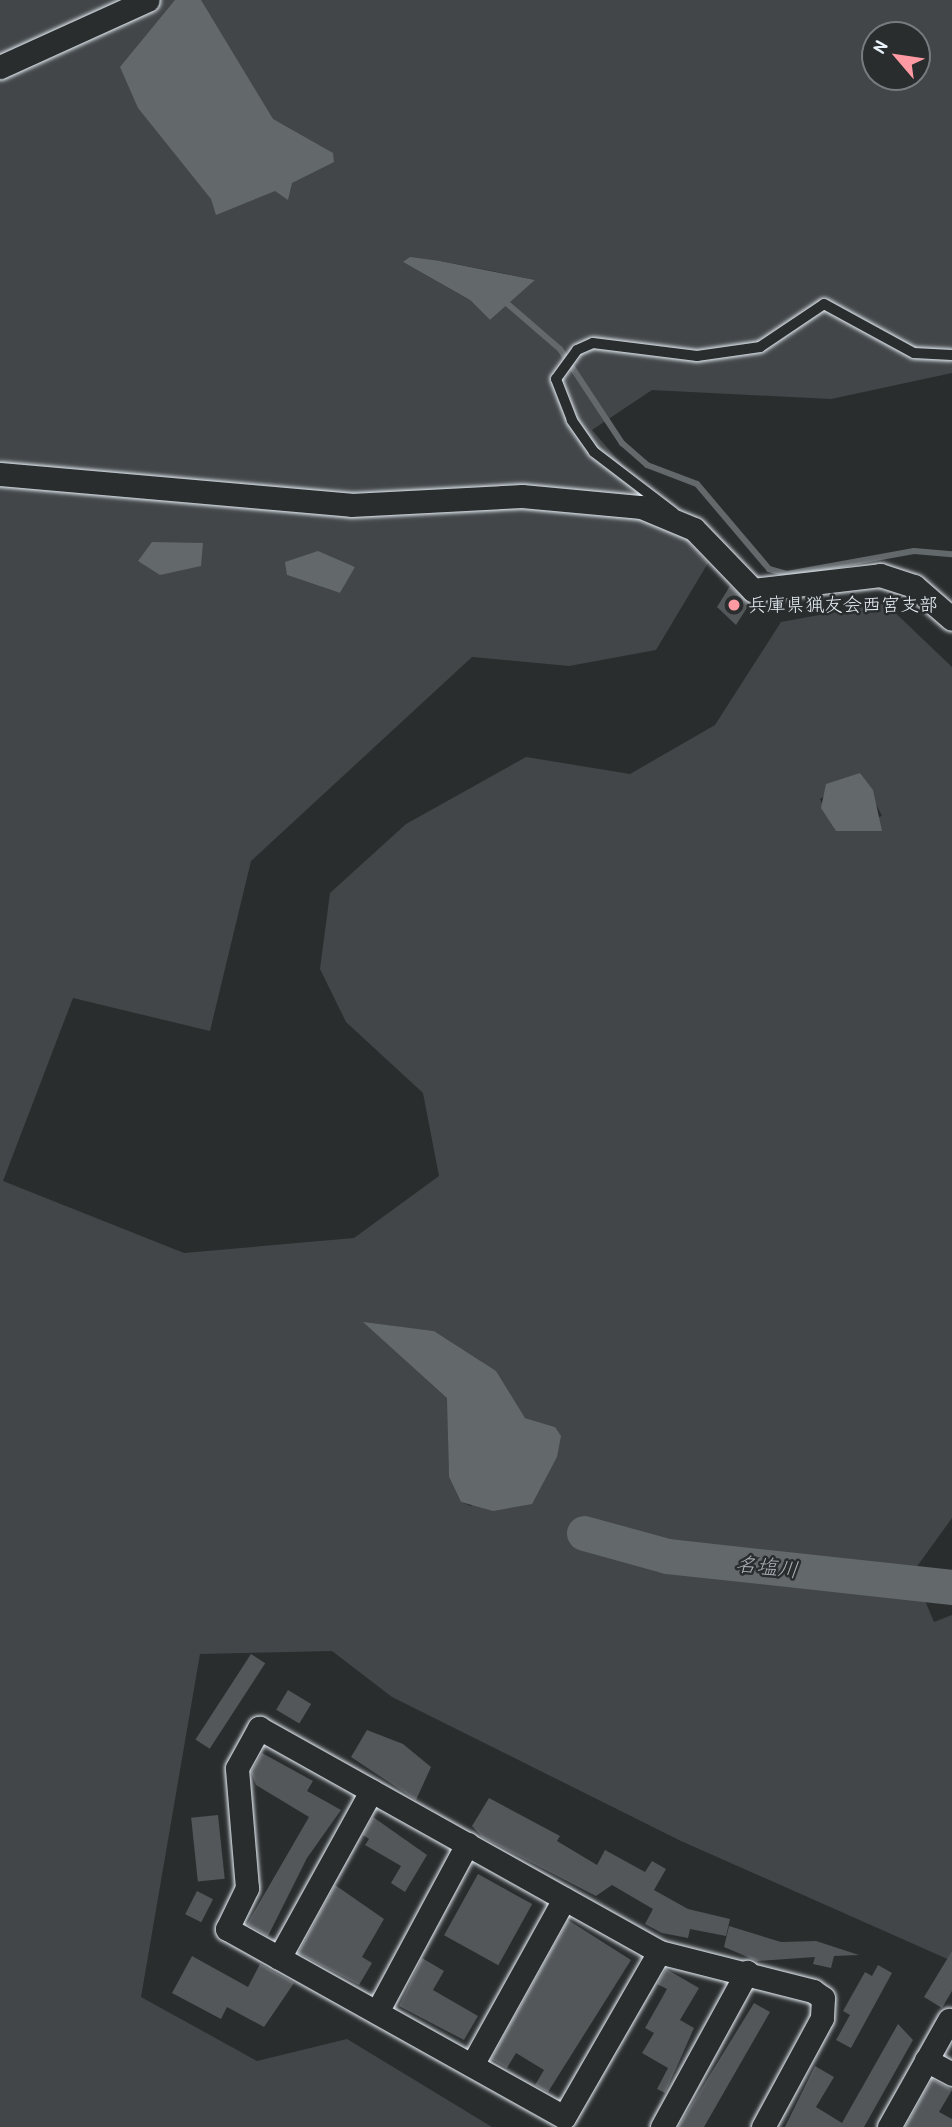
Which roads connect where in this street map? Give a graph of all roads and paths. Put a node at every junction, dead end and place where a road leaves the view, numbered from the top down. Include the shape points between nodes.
1 (148, 0) edge
2 (0, 67) edge
3 (952, 355) edge
4 (0, 474) edge
5 (694, 529) junction
6 (949, 610) edge
7 (371, 1791) junction
8 (467, 1844) junction
9 (564, 1899) junction
10 (659, 1952) junction
11 (279, 1958) junction
12 (747, 1972) junction
13 (377, 2012) junction
14 (949, 2020) dead end
15 (926, 2060) junction
16 (472, 2065) junction
17 (952, 2074) edge
18 (662, 2127) edge
19 (763, 2127) edge
20 (889, 2127) edge

1 - 2 street
3 - 5 lane via 914,353 824,304 760,347 697,356 593,343 577,350 556,379 572,419 594,452
4 - 5 street via 351,505 522,496 641,507
5 - 6 street via 753,590 880,575 914,586
7 - 8 street
7 - 11 street
7 - 11 street via 259,1728 237,1768 247,1888 227,1928
8 - 9 street
8 - 13 street
9 - 10 street
9 - 16 street
10 - 12 street
10 - 16 street via 564,2117
11 - 13 street
12 - 18 street
12 - 19 street via 813,1991 824,2007
13 - 16 street
14 - 15 street
15 - 17 street
15 - 20 street

